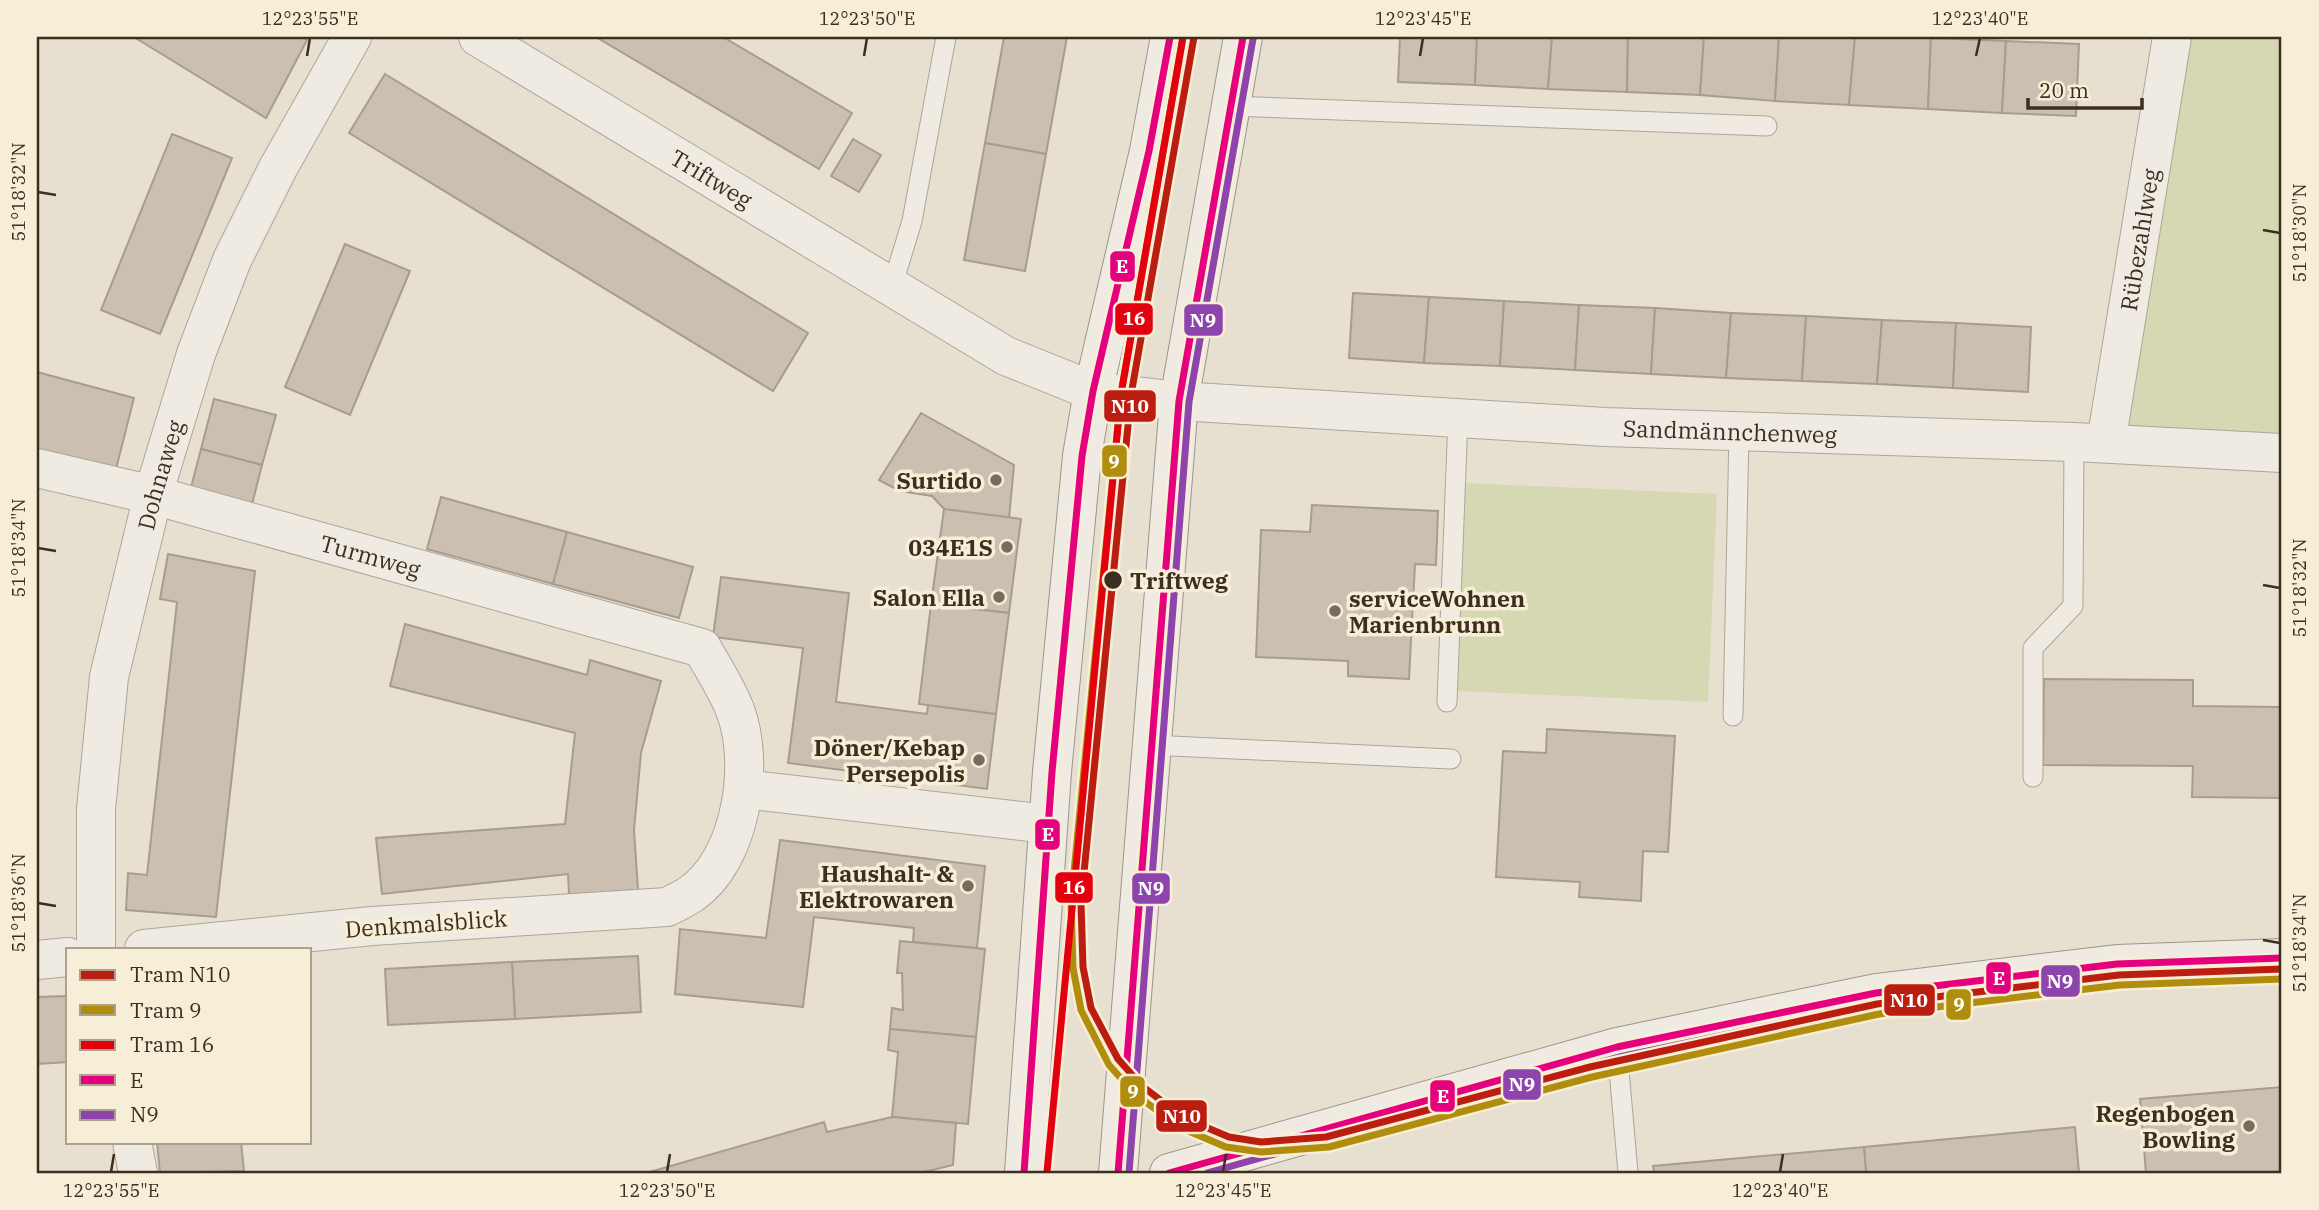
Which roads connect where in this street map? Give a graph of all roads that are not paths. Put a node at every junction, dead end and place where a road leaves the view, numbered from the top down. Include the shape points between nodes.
1 (352, 37) edge
2 (478, 37) edge
3 (946, 37) edge
4 (1170, 37) edge
5 (1244, 37) edge
6 (2172, 37) edge
7 (1231, 106) junction
8 (1767, 126) dead end
9 (892, 287) junction
10 (1093, 391) junction
11 (1180, 401) junction
12 (1458, 418) junction
13 (1739, 432) junction
14 (2090, 443) junction
15 (2282, 453) edge
16 (37, 468) edge
17 (153, 495) junction
18 (1447, 702) dead end
19 (1733, 716) dead end
20 (1150, 744) junction
21 (1451, 759) dead end
22 (2033, 778) dead end
23 (744, 789) junction
24 (1048, 824) junction
25 (96, 948) edge
26 (154, 948) edge
27 (66, 957) edge
28 (2282, 958) edge
29 (37, 960) edge
30 (1617, 1047) junction
31 (132, 1144) edge
32 (138, 1173) edge
33 (1024, 1173) edge
34 (1118, 1173) edge
35 (1169, 1173) edge
36 (1628, 1173) edge

1 - 17 street, Dohnaweg via 232,260 196,354
2 - 9 street, Triftweg
3 - 9 lane via 912,221
4 - 10 street
5 - 7 street
6 - 14 street, Rübezahlweg
7 - 8 lane
7 - 11 street
9 - 10 street, Triftweg via 1006,355
10 - 11 street, Triftweg
10 - 24 street via 1082,456
11 - 12 street, Sandmännchenweg
11 - 20 street
12 - 13 street, Sandmännchenweg
12 - 18 lane
13 - 14 street, Sandmännchenweg
13 - 19 lane
14 - 15 street, Sandmännchenweg
14 - 22 lane via 2073,606 2033,648
16 - 17 street, Turmweg
17 - 23 street, Turmweg via 702,648 736,710 746,755
17 - 25 street, Dohnaweg via 109,677 96,809
20 - 21 lane
20 - 34 street
23 - 24 street
23 - 26 street, Denkmalsblick via 729,843 717,866 693,893 667,907 372,926
24 - 33 street
27 - 29 street
28 - 30 street via 2117,964 1876,993
30 - 35 street
30 - 36 lane
31 - 32 street

